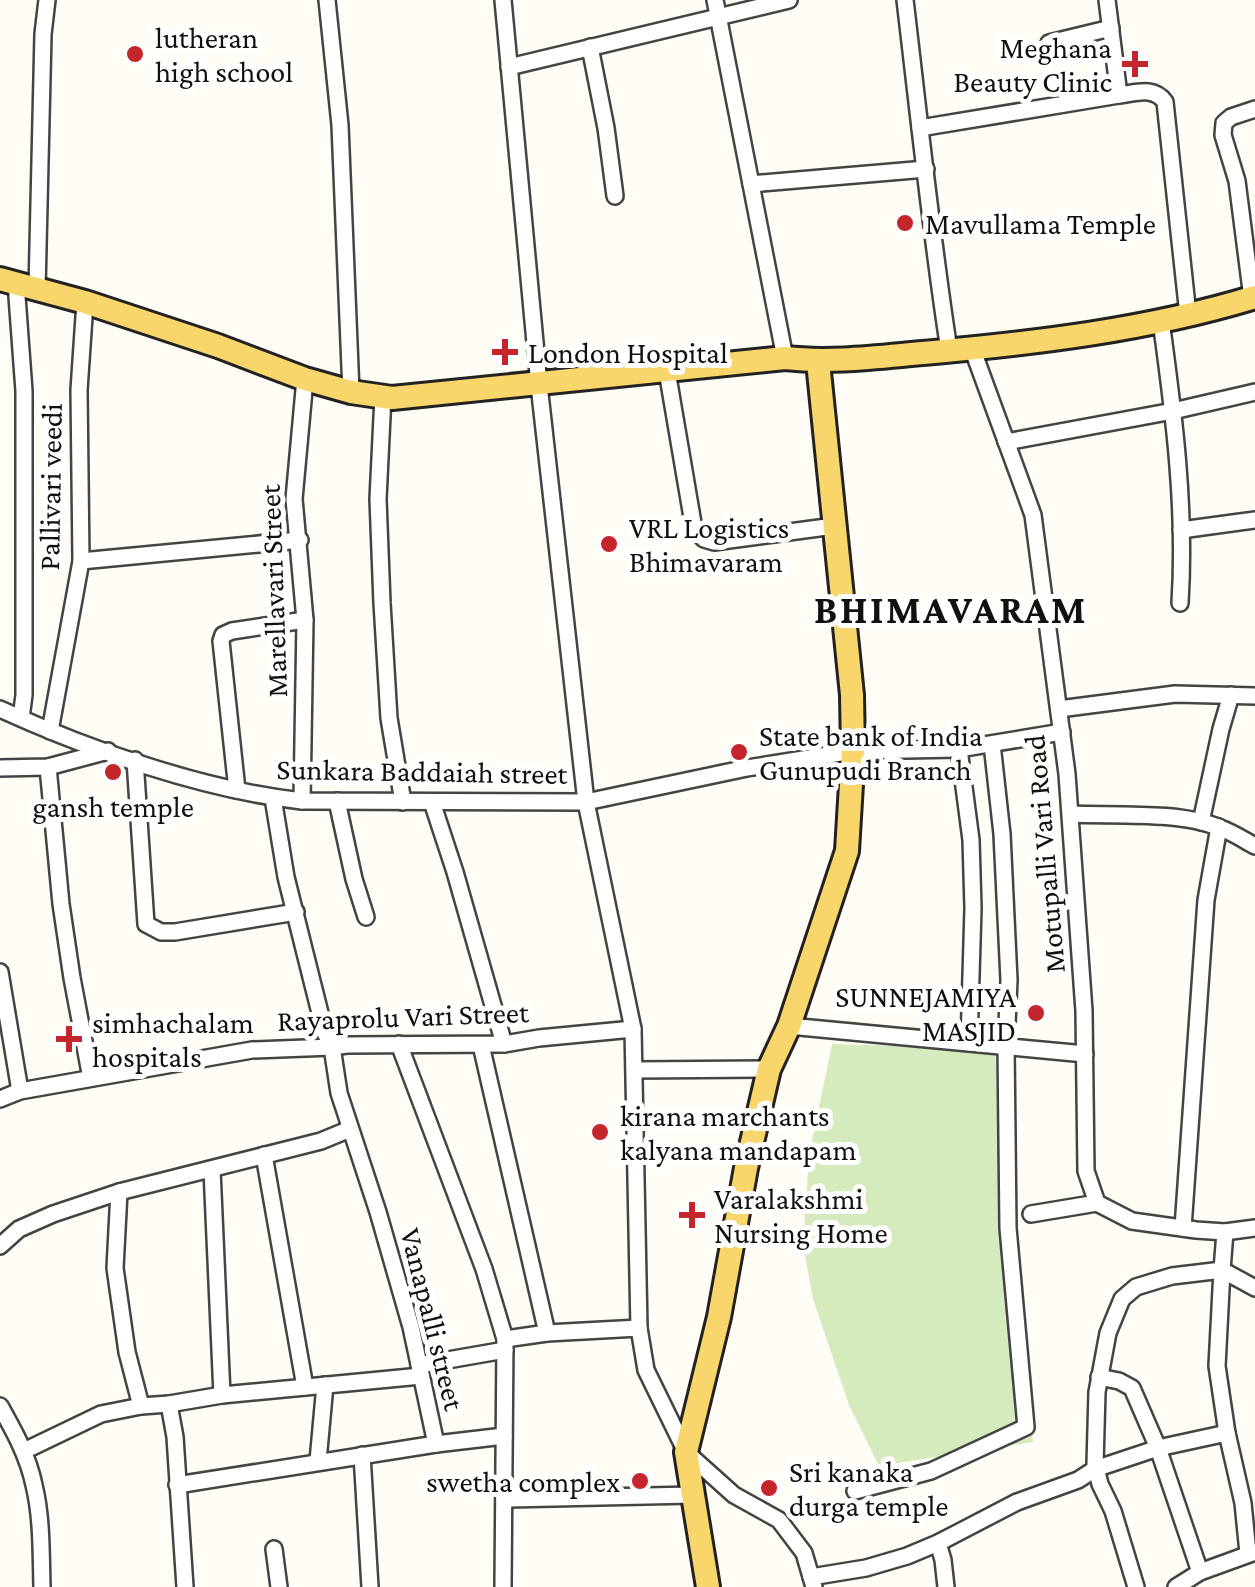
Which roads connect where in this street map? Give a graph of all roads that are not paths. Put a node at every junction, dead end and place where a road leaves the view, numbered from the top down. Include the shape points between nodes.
1 (47, 0) edge
2 (326, 0) edge
3 (502, 0) edge
4 (789, 0) edge
5 (905, 0) edge
6 (1107, 0) edge
7 (716, 8) edge
8 (1110, 28) junction
9 (1049, 42) dead end
10 (590, 47) junction
11 (509, 68) junction
12 (1119, 94) junction
13 (1255, 109) edge
14 (920, 128) junction
15 (926, 169) junction
16 (751, 184) junction
17 (615, 196) dead end
18 (18, 284) edge
19 (1253, 297) edge
20 (86, 302) junction
21 (1188, 315) junction
22 (1161, 321) junction
23 (960, 349) junction
24 (785, 358) junction
25 (818, 362) junction
26 (668, 371) junction
27 (305, 379) junction
28 (539, 385) junction
29 (351, 392) junction
30 (1255, 392) edge
31 (383, 396) junction
32 (1173, 411) junction
33 (1006, 442) junction
34 (1255, 520) edge
35 (834, 526) junction
36 (1181, 530) junction
37 (300, 540) junction
38 (80, 561) junction
39 (1180, 603) dead end
40 (305, 620) junction
41 (1230, 695) junction
42 (1255, 696) edge
43 (0, 708) edge
44 (1059, 710) junction
45 (21, 718) junction
46 (50, 731) junction
47 (1062, 732) junction
48 (992, 744) junction
49 (853, 750) junction
50 (959, 750) junction
51 (108, 751) junction
52 (135, 760) junction
53 (48, 767) junction
54 (0, 768) edge
55 (236, 790) junction
56 (273, 798) junction
57 (302, 801) junction
58 (337, 802) junction
59 (403, 802) junction
60 (432, 802) junction
61 (586, 802) junction
62 (1071, 814) junction
63 (1201, 822) junction
64 (1219, 827) junction
65 (1255, 846) edge
66 (296, 912) junction
67 (366, 917) dead end
68 (0, 972) edge
69 (789, 1026) junction
70 (633, 1029) junction
71 (969, 1043) junction
72 (399, 1044) junction
73 (504, 1044) junction
74 (482, 1045) junction
75 (1006, 1046) junction
76 (332, 1048) junction
77 (1085, 1054) junction
78 (769, 1069) junction
79 (636, 1070) junction
80 (91, 1078) junction
81 (20, 1090) junction
82 (0, 1099) edge
83 (350, 1129) junction
84 (264, 1155) junction
85 (212, 1170) junction
86 (118, 1192) junction
87 (1097, 1202) junction
88 (1031, 1214) dead end
89 (1183, 1228) junction
90 (1255, 1228) edge
91 (1224, 1232) junction
92 (0, 1246) edge
93 (1222, 1270) junction
94 (1255, 1288) edge
95 (640, 1328) junction
96 (546, 1333) junction
97 (505, 1345) junction
98 (420, 1371) junction
99 (1099, 1377) junction
100 (324, 1384) junction
101 (305, 1386) junction
102 (222, 1395) junction
103 (169, 1404) junction
104 (0, 1406) edge
105 (141, 1406) junction
106 (1227, 1433) junction
107 (504, 1436) junction
108 (436, 1444) junction
109 (1158, 1448) junction
110 (24, 1452) junction
111 (686, 1452) junction
112 (362, 1455) junction
113 (318, 1461) junction
114 (1095, 1468) junction
115 (177, 1485) junction
116 (855, 1492) dead end
117 (693, 1495) junction
118 (504, 1498) junction
119 (938, 1543) junction
120 (274, 1550) dead end
121 (1252, 1553) edge
122 (1200, 1572) junction
123 (812, 1582) edge
124 (42, 1587) edge
125 (185, 1587) edge
126 (279, 1587) edge
127 (370, 1587) edge
128 (503, 1587) edge
129 (708, 1587) edge
130 (946, 1587) edge
131 (1136, 1587) edge
132 (1176, 1587) edge

1 - 18 street
2 - 29 street via 340,125
3 - 11 street
4 - 7 street
5 - 14 street, Motupalli Vari Road
6 - 8 street
7 - 10 street
7 - 16 street
8 - 9 street
8 - 12 street
10 - 11 street
10 - 17 street
11 - 28 street
12 - 14 street
12 - 21 street via 1152,91 1164,102
13 - 19 street via 1230,118 1223,135 1237,181
14 - 15 street, Motupalli Vari Road
15 - 16 street
15 - 23 street, Motupalli Vari Road via 930,225
16 - 24 street
18 - 20 main road
18 - 45 street via 25,502
19 - 21 main road
20 - 27 main road
20 - 38 street, Pallivari veedi
21 - 22 main road
22 - 23 main road
22 - 32 street
23 - 25 main road
23 - 33 street, Motupalli Vari Road
24 - 25 main road
24 - 26 main road
25 - 35 main road
26 - 28 main road
26 - 35 street via 694,529 704,539
27 - 29 main road
27 - 37 street, Marellavari Street via 294,499
28 - 31 main road
28 - 61 street
29 - 31 main road
30 - 32 street
31 - 59 street via 382,603 389,718
32 - 33 street
32 - 36 street
33 - 44 street, Motupalli Vari Road via 1032,516
34 - 36 street
35 - 49 main road
36 - 39 street
37 - 38 street
37 - 40 street, Marellavari Street
38 - 46 street, Pallivari veedi
40 - 55 street via 232,631 221,642
40 - 57 street, Marellavari Street
41 - 42 street
41 - 44 street via 1175,694
41 - 63 street
43 - 45 street, Sunkara Baddaiah street
44 - 47 street, Motupalli Vari Road
45 - 46 street, Sunkara Baddaiah street
46 - 51 street, Sunkara Baddaiah street
47 - 48 street, Sunkara Baddaiah street
47 - 62 street, Motupalli Vari Road
48 - 50 street, Sunkara Baddaiah street
48 - 75 street via 1008,943
49 - 50 street, Sunkara Baddaiah street
49 - 61 street, Sunkara Baddaiah street
49 - 69 main road via 846,851
50 - 71 street via 973,908
51 - 52 street, Sunkara Baddaiah street
51 - 53 street
52 - 55 street, Sunkara Baddaiah street
52 - 66 street via 146,924 175,932
53 - 54 street
53 - 80 street via 61,904
55 - 56 street, Sunkara Baddaiah street
56 - 57 street, Sunkara Baddaiah street
56 - 66 street
57 - 58 street, Sunkara Baddaiah street
58 - 59 street, Sunkara Baddaiah street
58 - 67 street
59 - 60 street, Sunkara Baddaiah street
60 - 61 street, Sunkara Baddaiah street
60 - 73 street
61 - 70 street
62 - 63 street
62 - 77 street, Motupalli Vari Road
63 - 64 street
64 - 65 street
64 - 89 street via 1206,900
66 - 76 street
68 - 81 street
69 - 71 street
69 - 78 main road
70 - 73 street, Rayaprolu Vari Street
70 - 79 street
71 - 75 street
72 - 74 street, Rayaprolu Vari Street
72 - 76 street, Rayaprolu Vari Street
72 - 97 street via 484,1269
73 - 74 street, Rayaprolu Vari Street
74 - 96 street
75 - 77 street
75 - 116 street via 1008,1228 1026,1427 931,1471
76 - 80 street, Rayaprolu Vari Street via 252,1050
76 - 83 street
77 - 87 street, Motupalli Vari Road via 1086,1171
78 - 79 street
78 - 111 main road
79 - 95 street
80 - 81 street, Rayaprolu Vari Street
81 - 82 street, Rayaprolu Vari Street
83 - 84 street
83 - 98 street, Vanapalli street
84 - 85 street
84 - 101 street
85 - 86 street
85 - 102 street
86 - 92 street via 19,1229
86 - 105 street via 116,1268
87 - 88 street
87 - 89 street via 1132,1221
89 - 91 street
90 - 91 street
91 - 93 street
93 - 94 street
93 - 99 street via 1172,1276 1122,1298
93 - 106 street via 1217,1366
95 - 96 street
95 - 111 street via 646,1370
96 - 97 street
97 - 98 street
97 - 107 street
98 - 100 street
98 - 108 street, Vanapalli street
99 - 109 street via 1132,1388
99 - 114 street
100 - 101 street
100 - 113 street
101 - 102 street
102 - 103 street
103 - 105 street
103 - 115 street
104 - 110 street
105 - 110 street via 101,1414
106 - 109 street
106 - 121 street
107 - 108 street
107 - 118 street
108 - 112 street, Vanapalli street
109 - 114 street
109 - 122 street
110 - 124 street via 39,1522
111 - 117 main road
111 - 123 street via 734,1494 779,1520 804,1552
112 - 113 street, Vanapalli street
112 - 127 street
113 - 115 street, Vanapalli street
114 - 119 street
114 - 131 street
115 - 125 street
117 - 118 street
117 - 129 main road
118 - 128 street
119 - 123 street
119 - 130 street
120 - 126 street
121 - 122 street
122 - 132 street

